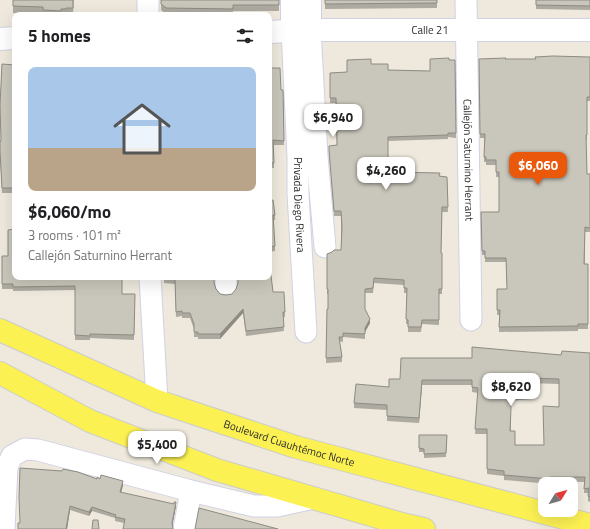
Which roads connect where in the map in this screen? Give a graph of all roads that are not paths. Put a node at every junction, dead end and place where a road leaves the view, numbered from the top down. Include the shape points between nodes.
1 (148, 0) edge
2 (292, 0) edge
3 (310, 0) edge
4 (466, 0) edge
5 (148, 12) edge
6 (590, 30) edge
7 (301, 31) junction
8 (467, 31) junction
9 (272, 32) edge
10 (12, 38) edge
11 (0, 39) edge
12 (325, 248) dead end
13 (150, 280) edge
14 (471, 320) dead end
15 (0, 330) edge
16 (306, 332) dead end
17 (0, 373) edge
18 (157, 401) junction
19 (191, 491) junction
20 (314, 498) junction
21 (590, 525) edge
22 (402, 526) edge
23 (4, 529) edge
24 (184, 529) edge
25 (424, 529) edge

1 - 5 street
2 - 7 street
3 - 7 street
4 - 8 street, Callejón Saturnino Herrant
6 - 8 street, Calle 21
7 - 8 street, Calle 21
7 - 9 street, Calle 21
7 - 12 street, Privada Diego Rivera via 317,156
7 - 16 street, Privada Diego Rivera via 298,194
8 - 14 street, Callejón Saturnino Herrant
10 - 11 street
13 - 18 street
15 - 18 main road, Boulevard Cuauhtémoc Norte
17 - 20 main road via 90,421 217,470
18 - 21 main road, Boulevard Cuauhtémoc Norte via 296,447
19 - 20 street via 254,506 278,506
19 - 23 street via 38,450 25,449 12,456 7,467
19 - 24 street
20 - 22 main road
22 - 25 main road

